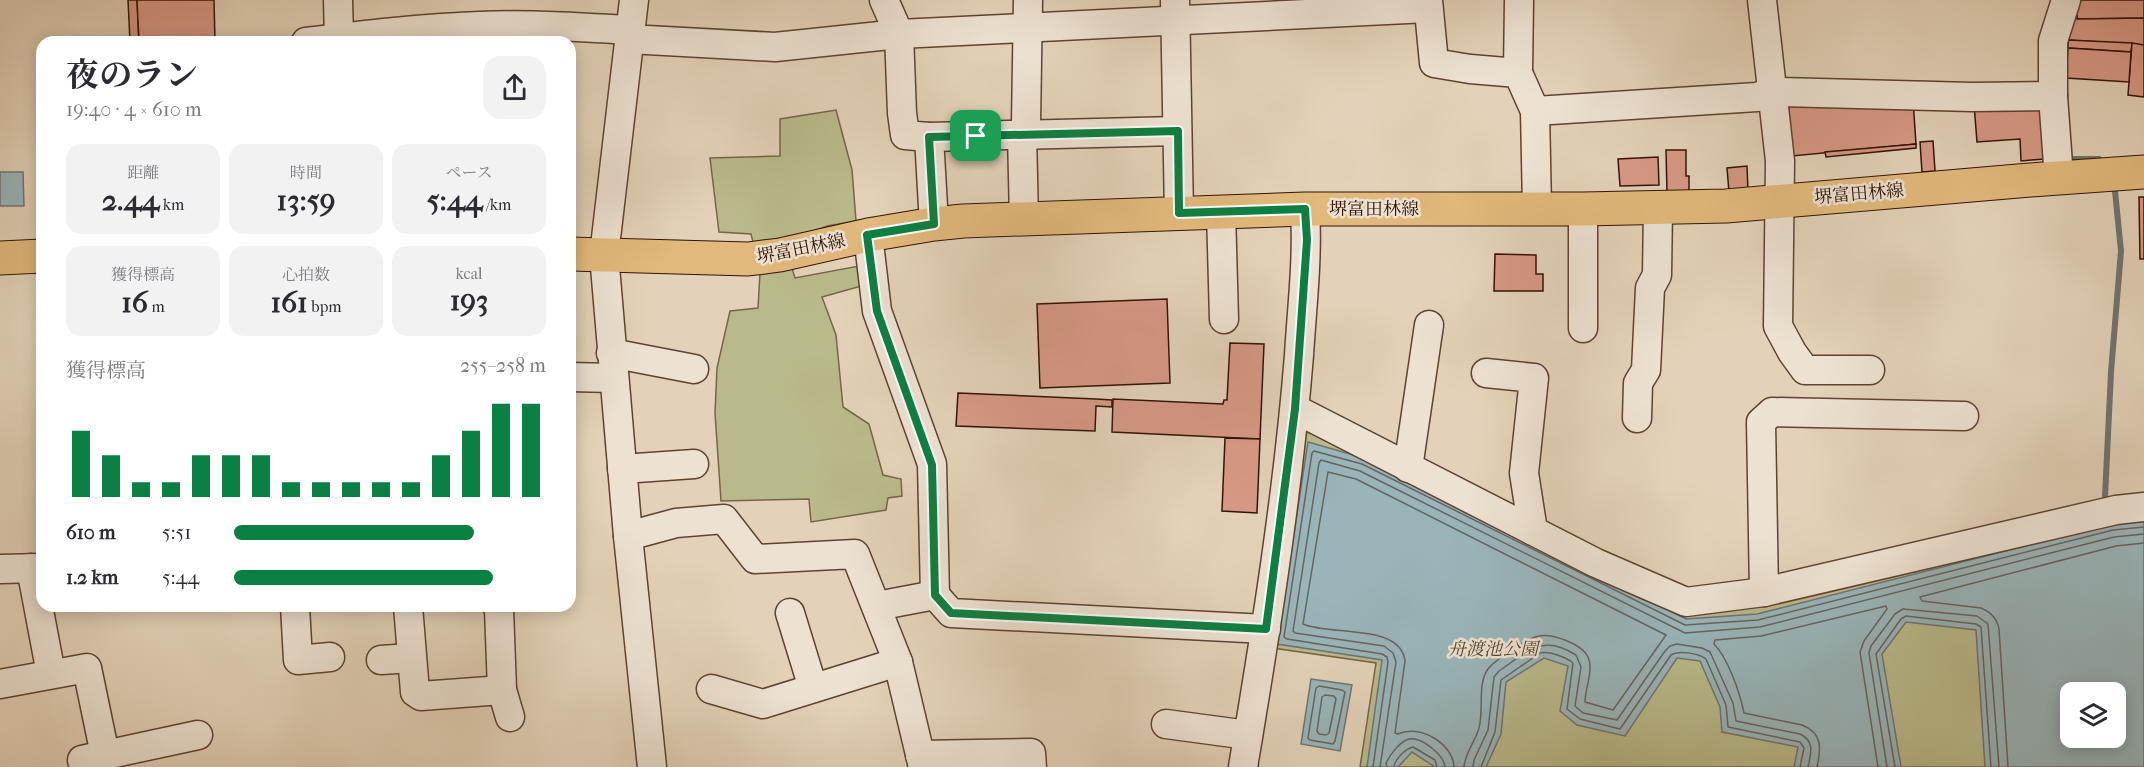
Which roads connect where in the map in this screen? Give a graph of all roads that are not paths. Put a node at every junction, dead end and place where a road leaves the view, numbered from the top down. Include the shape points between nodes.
1 (338, 0) edge
2 (634, 0) edge
3 (884, 0) edge
4 (1520, 0) edge
5 (1762, 0) edge
6 (2066, 0) edge
7 (1428, 4) edge
8 (1175, 10) edge
9 (1028, 13) edge
10 (517, 23) edge
11 (630, 34) junction
12 (899, 34) junction
13 (339, 36) edge
14 (358, 36) edge
15 (1518, 74) junction
16 (1771, 92) junction
17 (2053, 96) junction
18 (1535, 111) junction
19 (1178, 131) junction
20 (1022, 135) junction
21 (929, 137) junction
22 (2144, 172) edge
23 (2059, 178) junction
24 (1779, 201) junction
25 (1538, 208) junction
26 (1658, 208) junction
27 (1305, 209) junction
28 (1583, 209) junction
29 (1221, 212) junction
30 (1179, 213) junction
31 (1024, 219) junction
32 (934, 224) junction
33 (867, 235) junction
34 (576, 254) edge
35 (604, 255) junction
36 (36, 256) edge
37 (0, 258) edge
38 (1224, 319) dead end
39 (1429, 325) dead end
40 (1583, 328) dead end
41 (612, 365) junction
42 (1498, 368) dead end
43 (694, 369) dead end
44 (1870, 370) dead end
45 (576, 375) edge
46 (1295, 409) junction
47 (1964, 416) dead end
48 (1637, 418) dead end
49 (694, 464) dead end
50 (1408, 468) junction
51 (622, 469) junction
52 (2144, 507) edge
53 (1533, 531) junction
54 (628, 536) junction
55 (36, 568) edge
56 (0, 569) edge
57 (1764, 592) junction
58 (935, 595) junction
59 (877, 606) junction
60 (42, 612) edge
61 (295, 612) edge
62 (408, 612) edge
63 (499, 612) edge
64 (790, 613) dead end
65 (1266, 629) junction
66 (330, 657) dead end
67 (411, 658) junction
68 (381, 660) dead end
69 (898, 662) junction
70 (51, 674) junction
71 (0, 684) edge
72 (813, 688) junction
73 (711, 689) dead end
74 (1166, 724) dead end
75 (198, 735) dead end
76 (1248, 735) junction
77 (921, 761) edge
78 (652, 767) edge
79 (1032, 767) edge
80 (1243, 767) edge

1 - 13 street
2 - 11 street
3 - 12 street
4 - 15 street
5 - 16 street
6 - 17 street via 2053,41
7 - 8 street
7 - 15 street via 1434,63
8 - 9 street
8 - 19 street
9 - 12 street
9 - 20 street via 1026,124
10 - 11 street
10 - 14 street
11 - 12 street via 775,47
11 - 35 street
12 - 21 street via 905,135
15 - 18 street
16 - 17 street
16 - 18 street via 1757,97
16 - 24 street via 1780,161
17 - 23 street
18 - 25 street
19 - 20 street
19 - 30 street
20 - 21 street
20 - 31 street
21 - 32 street
22 - 23 main road, 堺富田林線
23 - 24 main road, 堺富田林線
24 - 26 main road, 堺富田林線
24 - 44 street via 1778,326 1806,370
25 - 27 main road, 堺富田林線
25 - 28 main road, 堺富田林線
26 - 28 main road, 堺富田林線
26 - 48 street via 1657,275 1650,288 1646,370 1638,383
27 - 29 main road, 堺富田林線
27 - 46 street via 1307,240
28 - 40 street
29 - 30 main road, 堺富田林線
29 - 38 street via 1230,282
30 - 31 main road, 堺富田林線
31 - 32 main road, 堺富田林線
32 - 33 main road, 堺富田林線
33 - 35 main road, 堺富田林線 via 748,259
33 - 58 street via 877,311 932,465
34 - 35 main road, 堺富田林線
35 - 41 street
36 - 37 main road
39 - 50 street
41 - 43 street
41 - 45 street
41 - 51 street
42 - 53 street via 1534,378 1524,473
46 - 50 street
46 - 65 street
47 - 57 street via 1772,412 1761,422
49 - 51 street
50 - 53 street
51 - 54 street
52 - 57 street via 2116,510
53 - 57 street via 1686,602
54 - 59 street via 676,523 724,519 755,559 855,554
54 - 78 street
55 - 56 street
58 - 59 street
58 - 65 street via 951,613
59 - 69 street
60 - 70 street
61 - 66 street via 298,660
62 - 67 street
63 - 67 street via 506,704 421,696 415,692
64 - 72 street
65 - 76 street
67 - 68 street
69 - 72 street
69 - 77 street
70 - 71 street
70 - 75 street via 87,668 94,757
72 - 73 street via 763,704
74 - 76 street
76 - 80 street
77 - 79 street via 1031,753

